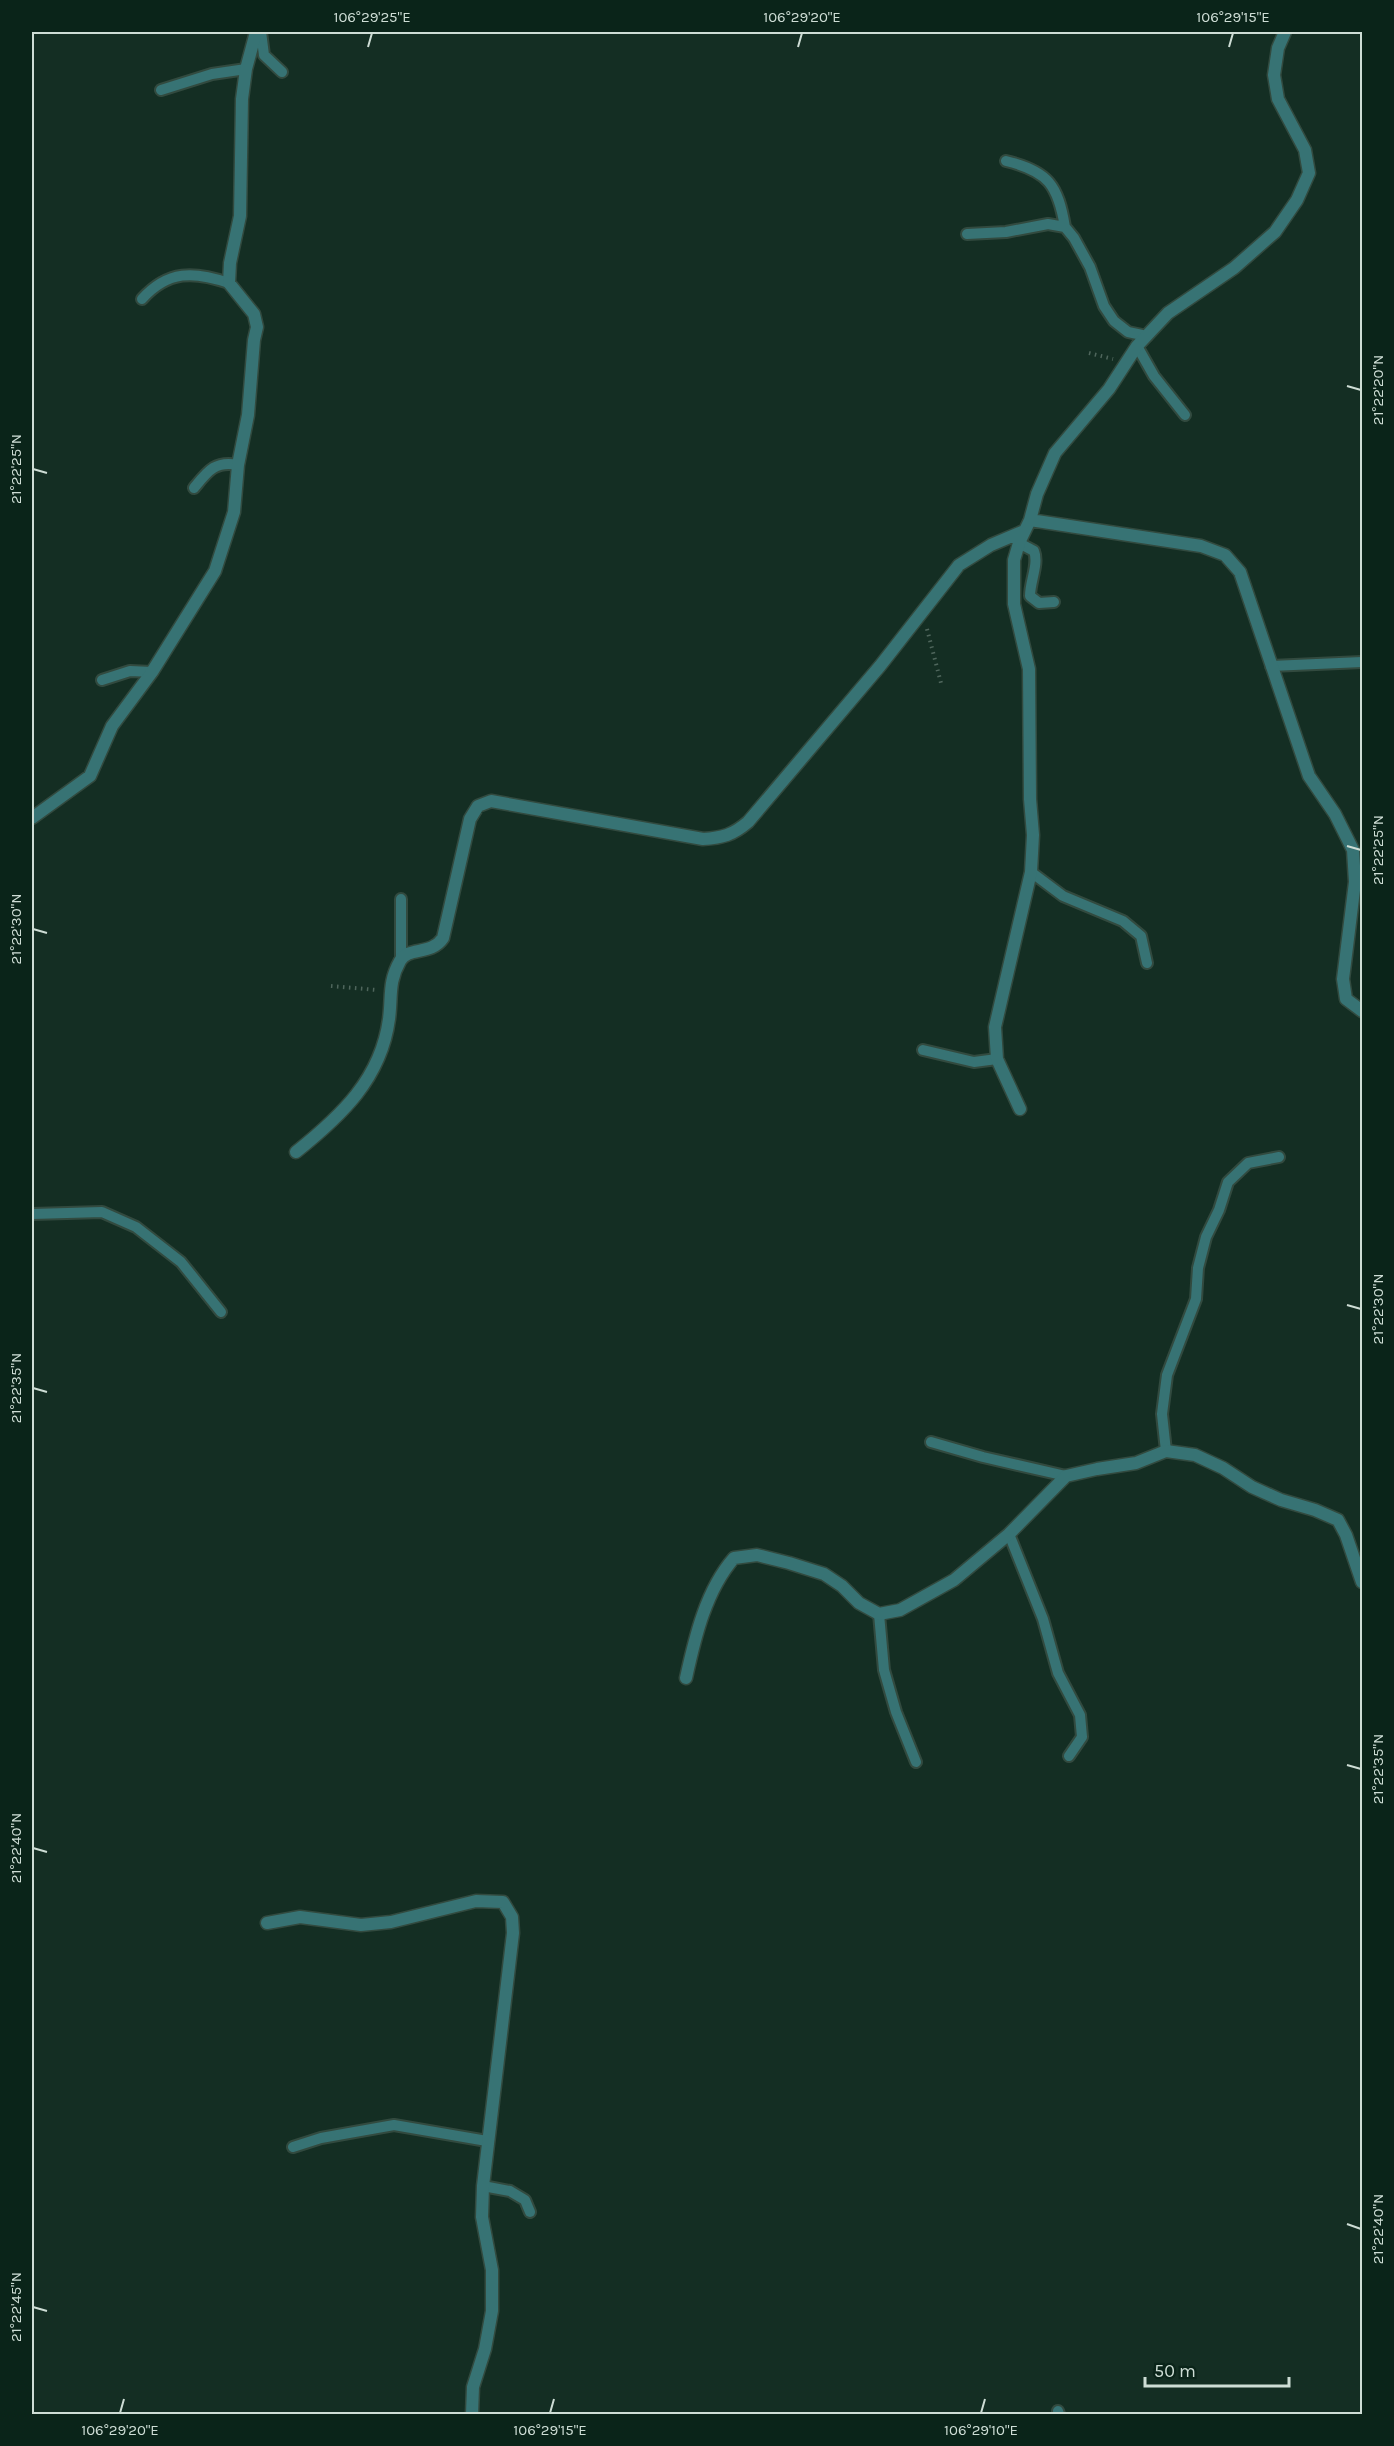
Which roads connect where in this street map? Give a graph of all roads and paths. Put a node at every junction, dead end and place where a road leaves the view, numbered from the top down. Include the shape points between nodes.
1 (256, 32) edge
2 (261, 32) edge
3 (1285, 32) edge
4 (246, 69) junction
5 (282, 72) dead end
6 (161, 90) dead end
7 (1006, 160) dead end
8 (1065, 227) junction
9 (967, 234) dead end
10 (229, 283) junction
11 (142, 299) dead end
12 (1147, 336) junction
13 (1137, 346) junction
14 (1089, 353) dead end
15 (1125, 362) junction
16 (1185, 415) dead end
17 (238, 465) junction
18 (194, 488) dead end
19 (1024, 531) junction
20 (1054, 602) dead end
21 (922, 611) junction
22 (1362, 662) edge
23 (1271, 666) junction
24 (152, 672) junction
25 (102, 680) dead end
26 (941, 683) dead end
27 (32, 819) edge
28 (1031, 872) junction
29 (1359, 886) edge
30 (401, 899) dead end
31 (400, 958) junction
32 (1147, 963) dead end
33 (331, 986) dead end
34 (389, 990) junction
35 (1362, 1011) edge
36 (923, 1050) dead end
37 (997, 1059) junction
38 (1020, 1108) dead end
39 (296, 1152) dead end
40 (1279, 1157) dead end
41 (32, 1214) edge
42 (221, 1312) dead end
43 (931, 1442) dead end
44 (1166, 1451) junction
45 (1066, 1476) junction
46 (1009, 1534) junction
47 (1362, 1582) edge
48 (879, 1614) junction
49 (686, 1678) dead end
50 (1069, 1756) dead end
51 (916, 1762) dead end
52 (267, 1923) dead end
53 (487, 2141) junction
54 (293, 2147) dead end
55 (483, 2186) junction
56 (530, 2212) dead end
57 (472, 2415) edge

1 - 4 street
2 - 5 lane via 264,55
3 - 12 street via 1274,75 1278,99 1305,150 1308,173 1297,200 1275,232 1234,268 1168,313
4 - 6 lane via 212,74
4 - 10 street via 240,216
7 - 8 lane via 1043,174 1062,210
8 - 9 lane via 1048,224
8 - 12 lane via 1090,267 1104,306 1114,321 1128,332
10 - 11 lane via 188,275 170,277 153,286
10 - 17 street via 254,314 257,327 248,415
12 - 13 street
13 - 15 street
13 - 16 lane via 1154,376
14 - 15 path
15 - 19 street via 1109,389 1055,453
17 - 18 lane via 225,462 213,468
17 - 24 street via 234,512 215,571
19 - 20 lane via 1037,558 1030,596 1040,603
19 - 21 street via 959,565
19 - 23 street via 1201,546 1225,555 1240,572
19 - 28 street via 1014,560 1014,604 1029,669
21 - 26 path
21 - 31 street via 865,684 735,833 703,839 491,801 478,806 470,819 438,946
22 - 23 lane
23 - 29 street via 1309,776 1353,850
24 - 25 lane via 130,671
24 - 27 street via 112,726 90,776
28 - 32 lane via 1063,896 1123,921 1141,936
28 - 37 street via 995,1027
29 - 35 street via 1343,980 1346,999
30 - 31 lane
31 - 34 street
33 - 34 path
34 - 39 street via 389,1018 375,1070 362,1090
36 - 37 lane via 974,1062
37 - 38 street
40 - 44 lane via 1248,1163 1228,1182 1206,1237 1196,1299 1167,1376 1162,1414
41 - 42 lane via 102,1212 136,1227 181,1262
43 - 45 lane
44 - 45 street via 1136,1463
44 - 47 street via 1195,1455 1252,1487 1338,1520
45 - 46 street
46 - 48 street via 954,1580 900,1610
46 - 50 lane via 1043,1619 1058,1673 1080,1715 1082,1737
48 - 49 street via 824,1574 757,1555 734,1558 721,1573 706,1608
48 - 51 lane via 884,1670
52 - 53 street via 300,1917 362,1925 392,1922 476,1901 503,1902 512,1917 513,1933
53 - 54 lane via 394,2125
53 - 55 street
55 - 56 lane via 518,2196 525,2200
55 - 57 street via 482,2217 492,2270 492,2311 473,2387

